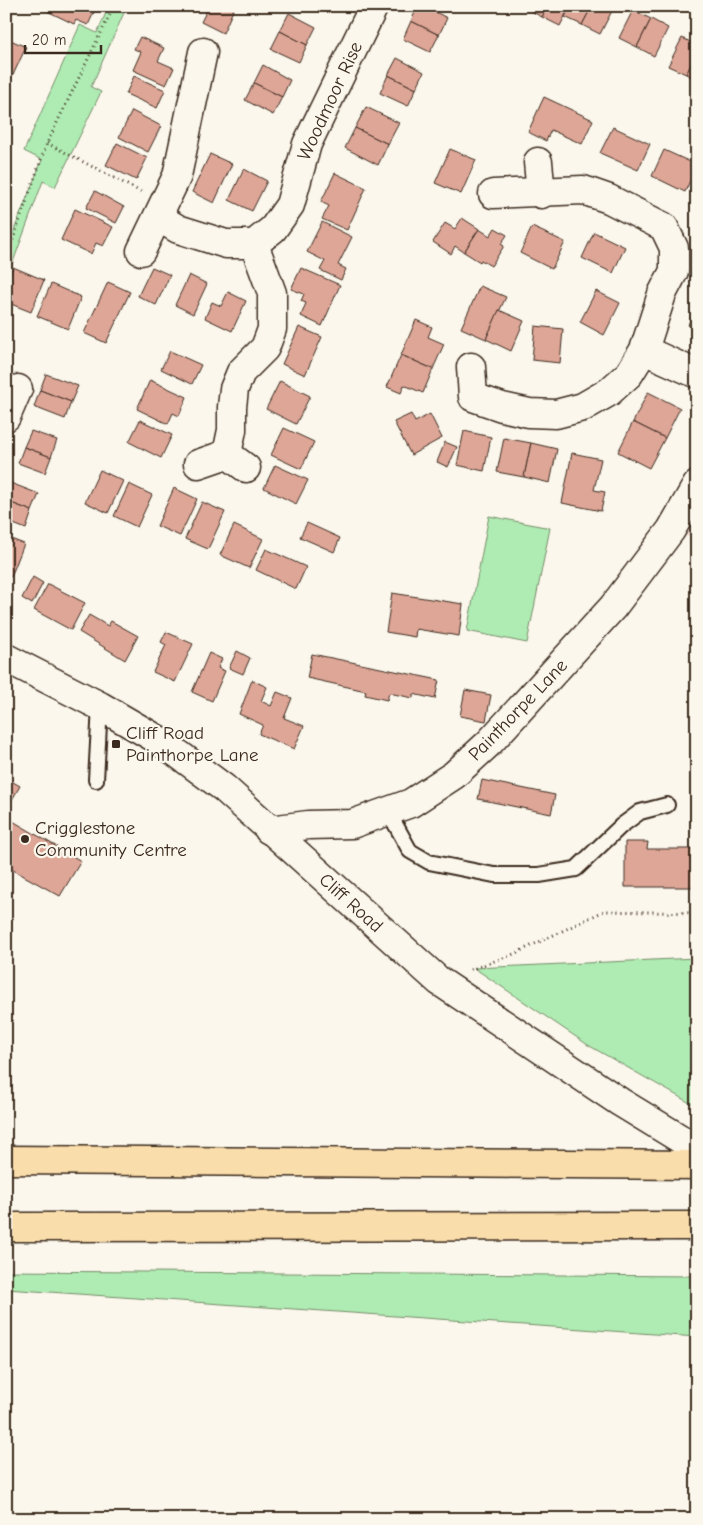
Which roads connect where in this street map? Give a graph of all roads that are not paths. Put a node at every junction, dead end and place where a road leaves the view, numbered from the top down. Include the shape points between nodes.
1 (374, 6) edge
2 (203, 52) dead end
3 (538, 162) dead end
4 (493, 194) dead end
5 (541, 194) junction
6 (160, 210) junction
7 (254, 244) junction
8 (141, 251) dead end
9 (644, 350) junction
10 (472, 367) dead end
11 (697, 374) edge
12 (18, 390) dead end
13 (6, 417) edge
14 (198, 464) dead end
15 (697, 485) edge
16 (690, 515) edge
17 (6, 658) edge
18 (100, 706) junction
19 (96, 780) dead end
20 (667, 805) dead end
21 (388, 811) junction
22 (269, 830) junction
23 (697, 1149) edge
24 (6, 1160) edge
25 (697, 1165) edge
26 (697, 1226) edge
27 (6, 1227) edge

1 - 7 street, Woodmoor Rise via 307,144 290,205 273,229
2 - 6 street via 177,176
3 - 5 street
4 - 5 street
5 - 9 street via 583,190 609,199 664,227 674,248 674,271 662,294
6 - 7 street via 178,229 226,244
6 - 8 street
7 - 14 street via 272,293 272,330 266,348 241,372 234,388 232,430 236,461
9 - 10 street via 630,374 609,392 583,407 556,414 529,413 473,397
9 - 11 street
12 - 13 street
15 - 16 street, Painthorpe Lane
16 - 21 street, Painthorpe Lane via 613,607 488,742 454,775 411,803
17 - 18 street, Cliff Road
18 - 19 lane
18 - 22 street, Cliff Road via 162,742 224,788
20 - 21 lane via 640,812 576,869 538,875 494,875 429,862 410,851
21 - 22 street, Painthorpe Lane via 352,824
22 - 23 street, Cliff Road via 439,981 620,1102
24 - 25 highway
26 - 27 highway

